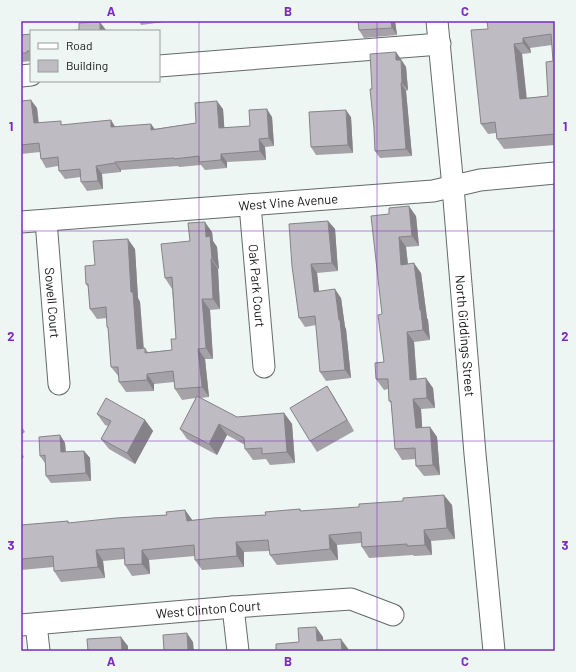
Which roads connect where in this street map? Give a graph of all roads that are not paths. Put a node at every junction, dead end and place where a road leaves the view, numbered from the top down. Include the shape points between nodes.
1 (437, 21) edge
2 (440, 44) junction
3 (160, 66) edge
4 (555, 174) edge
5 (453, 187) junction
6 (250, 205) junction
7 (46, 221) junction
8 (21, 222) edge
9 (264, 367) dead end
10 (59, 384) dead end
11 (233, 607) junction
12 (393, 615) dead end
13 (29, 625) edge
14 (39, 651) edge
15 (238, 651) edge
16 (494, 651) edge

1 - 2 street, North Giddings Street
2 - 3 street
2 - 5 street, North Giddings Street
4 - 5 street, West Vine Avenue via 480,180
5 - 6 street, West Vine Avenue via 433,191
5 - 16 street, North Giddings Street
6 - 7 street, West Vine Avenue
6 - 9 street, Oak Park Court
7 - 8 street, West Vine Avenue
7 - 10 street, Sowell Court
11 - 12 street, West Clinton Court via 351,599
11 - 13 street, West Clinton Court
11 - 15 street
13 - 14 street

